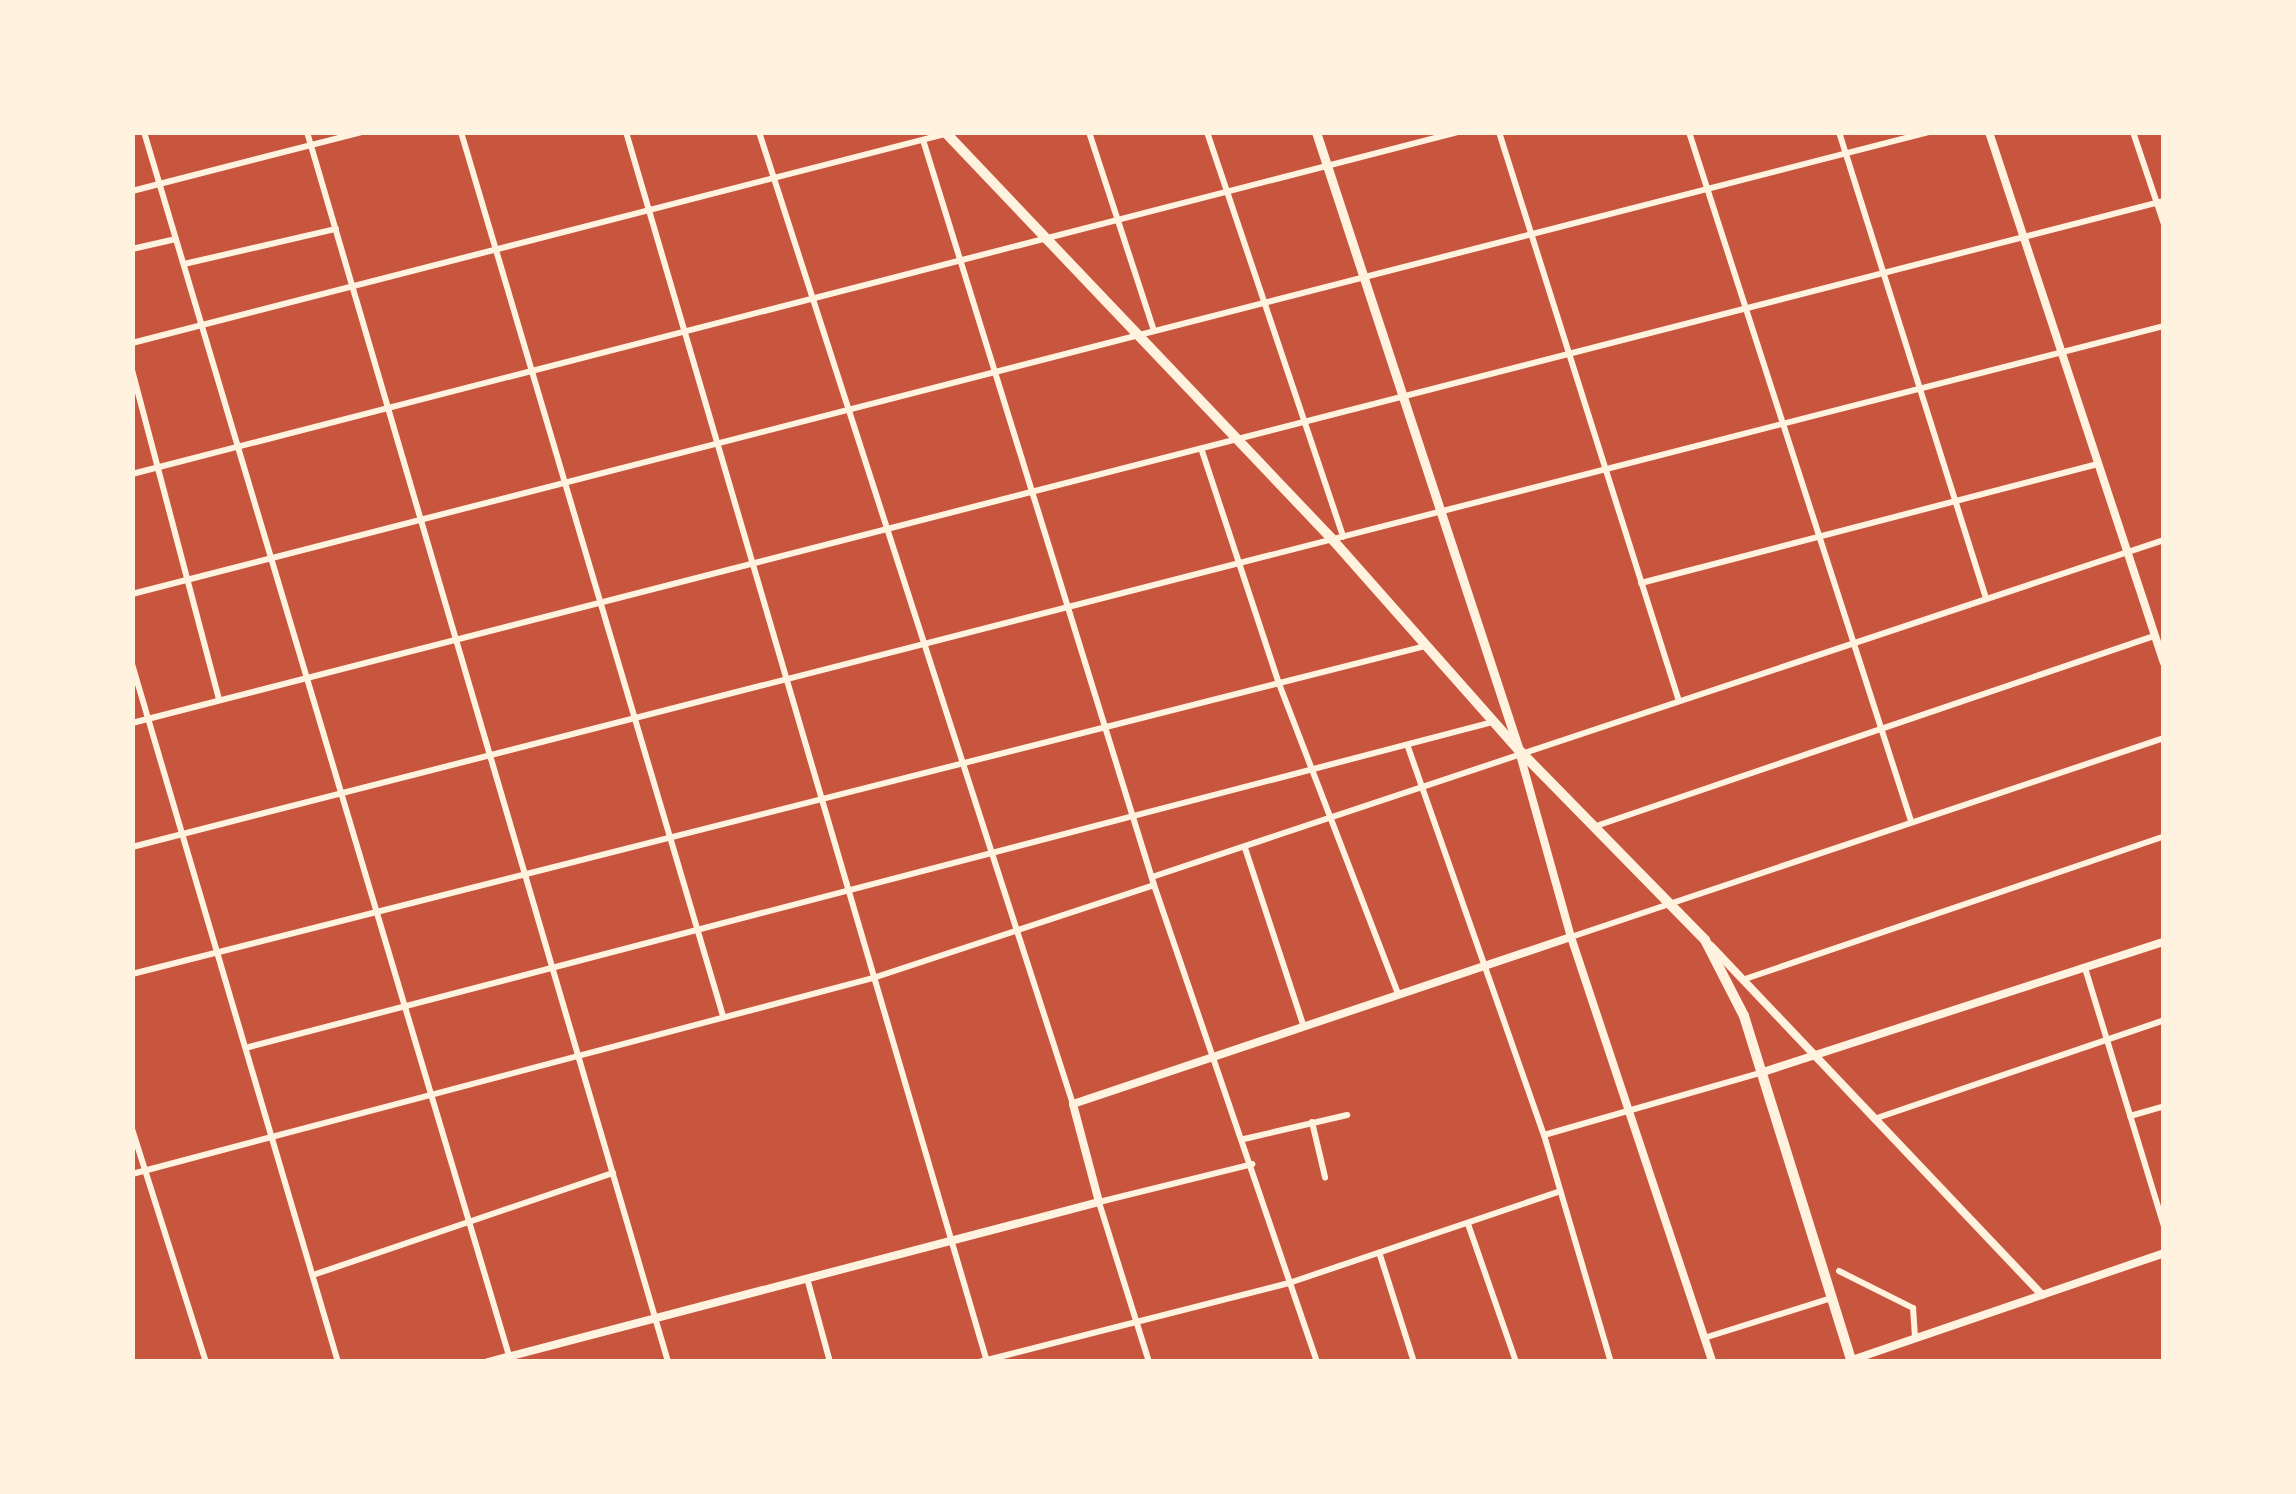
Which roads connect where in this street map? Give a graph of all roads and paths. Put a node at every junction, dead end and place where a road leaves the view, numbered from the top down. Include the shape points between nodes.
1 (144, 132) edge
2 (307, 132) edge
3 (361, 132) edge
4 (461, 132) edge
5 (626, 132) edge
6 (758, 132) edge
7 (1089, 132) edge
8 (1208, 132) edge
9 (1316, 132) edge
10 (1458, 132) edge
11 (1499, 132) edge
12 (1689, 132) edge
13 (1839, 132) edge
14 (1929, 132) edge
15 (1989, 132) edge
16 (2133, 132) edge
17 (947, 133) edge
18 (923, 140) junction
19 (311, 146) junction
20 (1846, 154) junction
21 (1326, 166) junction
22 (774, 178) junction
23 (160, 184) junction
24 (1706, 190) junction
25 (132, 191) edge
26 (1228, 192) junction
27 (2160, 202) edge
28 (649, 210) junction
29 (1118, 220) junction
30 (2164, 224) edge
31 (336, 229) junction
32 (1530, 235) junction
33 (2022, 235) junction
34 (176, 239) junction
35 (1043, 239) junction
36 (132, 249) edge
37 (494, 250) junction
38 (960, 260) junction
39 (184, 264) junction
40 (1882, 270) junction
41 (1363, 278) junction
42 (352, 286) junction
43 (813, 299) junction
44 (1265, 303) junction
45 (1746, 308) junction
46 (201, 325) junction
47 (2164, 326) edge
48 (684, 332) junction
49 (1154, 332) junction
50 (1136, 336) junction
51 (132, 342) edge
52 (2064, 352) junction
53 (1568, 356) junction
54 (132, 370) edge
55 (530, 372) junction
56 (995, 372) junction
57 (1921, 388) junction
58 (1404, 399) junction
59 (388, 408) junction
60 (850, 410) junction
61 (1306, 423) junction
62 (1778, 425) junction
63 (1235, 440) junction
64 (717, 444) junction
65 (237, 447) junction
66 (1202, 451) junction
67 (2098, 464) junction
68 (158, 467) junction
69 (1609, 468) junction
70 (132, 474) edge
71 (563, 483) junction
72 (1033, 494) junction
73 (1955, 504) junction
74 (1440, 512) junction
75 (421, 520) junction
76 (889, 530) junction
77 (1338, 538) junction
78 (1817, 539) junction
79 (2164, 540) edge
80 (2126, 552) junction
81 (273, 558) junction
82 (752, 562) junction
83 (1237, 564) junction
84 (191, 578) junction
85 (1641, 583) junction
86 (132, 594) edge
87 (1986, 596) junction
88 (599, 604) junction
89 (1068, 607) junction
90 (2154, 636) junction
91 (1851, 640) junction
92 (457, 642) junction
93 (926, 644) junction
94 (1428, 645) junction
95 (2164, 663) edge
96 (132, 664) edge
97 (306, 676) junction
98 (786, 680) junction
99 (1278, 681) junction
100 (1678, 698) junction
101 (219, 699) junction
102 (634, 718) junction
103 (148, 719) junction
104 (1495, 721) junction
105 (132, 723) edge
106 (1105, 727) junction
107 (1880, 728) junction
108 (2164, 738) edge
109 (1408, 747) junction
110 (1519, 750) junction
111 (490, 755) junction
112 (966, 766) junction
113 (1311, 770) junction
114 (1424, 787) junction
115 (340, 794) junction
116 (821, 800) junction
117 (1332, 818) junction
118 (1134, 819) junction
119 (1911, 821) junction
120 (1599, 824) junction
121 (184, 834) junction
122 (2164, 836) edge
123 (670, 838) junction
124 (132, 847) edge
125 (1245, 848) junction
126 (996, 856) junction
127 (524, 872) junction
128 (1153, 881) junction
129 (849, 894) junction
130 (1674, 905) junction
131 (375, 912) junction
132 (1020, 931) junction
133 (698, 933) junction
134 (1571, 936) junction
135 (1705, 940) junction
136 (2164, 942) edge
137 (217, 954) junction
138 (1488, 966) junction
139 (2085, 968) junction
140 (554, 971) junction
141 (132, 974) edge
142 (873, 978) junction
143 (1746, 979) junction
144 (1398, 994) junction
145 (404, 1010) junction
146 (723, 1016) junction
147 (2164, 1020) edge
148 (1304, 1027) junction
149 (2109, 1039) junction
150 (249, 1046) junction
151 (578, 1054) junction
152 (1215, 1056) junction
153 (1817, 1057) junction
154 (1760, 1073) junction
155 (431, 1095) junction
156 (1073, 1104) junction
157 (2164, 1106) edge
158 (1628, 1111) junction
159 (1347, 1115) dead end
160 (2130, 1116) junction
161 (1874, 1119) junction
162 (1312, 1122) junction
163 (132, 1128) edge
164 (273, 1133) junction
165 (1544, 1135) junction
166 (1244, 1140) junction
167 (1252, 1164) junction
168 (146, 1171) junction
169 (613, 1173) junction
170 (132, 1174) edge
171 (1325, 1176) dead end
172 (1558, 1192) junction
173 (1099, 1202) junction
174 (1468, 1224) junction
175 (470, 1225) junction
176 (2164, 1227) edge
177 (951, 1242) junction
178 (2164, 1253) edge
179 (1380, 1255) junction
180 (1839, 1271) dead end
181 (312, 1275) junction
182 (806, 1278) junction
183 (1292, 1282) junction
184 (2042, 1294) junction
185 (1832, 1298) junction
186 (656, 1318) junction
187 (1138, 1320) junction
188 (1704, 1338) junction
189 (1915, 1338) junction
190 (511, 1359) edge
191 (984, 1361) edge
192 (1852, 1361) edge
193 (206, 1362) edge
194 (338, 1362) edge
195 (488, 1362) edge
196 (668, 1362) edge
197 (830, 1362) edge
198 (1149, 1362) edge
199 (1316, 1362) edge
200 (1414, 1362) edge
201 (1516, 1362) edge
202 (1611, 1362) edge
203 (1712, 1362) edge

1 - 23 street
2 - 19 street
3 - 19 street
4 - 37 street
5 - 28 street
6 - 22 street
7 - 29 street
8 - 26 street
9 - 21 main road
10 - 21 street
11 - 32 street
12 - 24 street
13 - 20 street
14 - 20 street
15 - 33 street
16 - 27 street
17 - 18 street
17 - 35 main road
18 - 22 street
18 - 38 street
19 - 23 street
19 - 31 street
20 - 24 street
20 - 40 street
21 - 26 street
21 - 41 main road
22 - 28 street
22 - 43 street
23 - 25 street
23 - 34 street
24 - 32 street
24 - 45 street
26 - 29 street
26 - 44 street
27 - 30 street
27 - 33 street
28 - 37 street
28 - 48 street
29 - 35 street
29 - 49 street
31 - 39 street
31 - 42 street
32 - 41 street
32 - 53 street
33 - 40 street
33 - 52 street
34 - 36 street
34 - 39 street
35 - 38 street
35 - 50 main road
37 - 42 street
37 - 55 street
38 - 43 street
38 - 56 street
39 - 46 street
40 - 45 street
40 - 57 street
41 - 44 street
41 - 58 main road
42 - 46 street
42 - 59 street
43 - 48 street
43 - 60 street
44 - 49 street
44 - 61 street
45 - 53 street
45 - 62 street
46 - 51 street
46 - 65 street
47 - 52 street
48 - 55 street
48 - 64 street
49 - 50 street
50 - 56 street
50 - 63 main road
52 - 57 street
52 - 67 street
53 - 58 street
53 - 69 street
54 - 68 street
55 - 59 street
55 - 71 street
56 - 60 street
56 - 72 street
57 - 62 street
57 - 73 street
58 - 61 street
58 - 74 main road
59 - 65 street
59 - 75 street
60 - 64 street
60 - 76 street
61 - 63 street
61 - 77 street
62 - 69 street
62 - 78 street
63 - 66 street
63 - 77 main road
64 - 71 street
64 - 82 street
65 - 68 street
65 - 81 street
66 - 72 street
66 - 83 street
67 - 73 street
67 - 80 street
68 - 70 street
68 - 84 street
69 - 74 street
69 - 85 street
71 - 75 street
71 - 88 street
72 - 76 street
72 - 89 street
73 - 78 street
73 - 87 street
74 - 77 street
74 - 110 main road
75 - 81 street
75 - 92 street
76 - 82 street
76 - 93 street
77 - 83 street
77 - 94 main road
78 - 85 street
78 - 91 street
79 - 80 street
80 - 87 street
80 - 90 street
81 - 84 street
81 - 97 street
82 - 88 street
82 - 98 street
83 - 89 street
83 - 99 street
84 - 86 street
84 - 101 street
85 - 100 street
87 - 91 street
88 - 92 street
88 - 102 street
89 - 93 street
89 - 106 street
90 - 95 street
90 - 107 street
91 - 100 street
91 - 107 street
92 - 97 street
92 - 111 street
93 - 98 street
93 - 112 street
94 - 99 street
94 - 104 main road
96 - 103 street
97 - 101 street
97 - 115 street
98 - 102 street
98 - 116 street
99 - 106 street
99 - 113 street
100 - 110 street
101 - 103 street
102 - 111 street
102 - 123 street
103 - 105 street
103 - 121 street
104 - 109 street
104 - 110 main road
106 - 112 street
106 - 118 street
107 - 119 street
107 - 120 street
108 - 119 street
109 - 113 street
109 - 114 street
110 - 114 street
110 - 120 main road
110 - 134 street
111 - 115 street
111 - 127 street
112 - 116 street
112 - 126 street
113 - 117 street
113 - 118 street
114 - 117 street
114 - 138 street
115 - 121 street
115 - 131 street
116 - 123 street
116 - 129 street
117 - 125 street
117 - 144 street
118 - 126 street
118 - 128 street
119 - 130 street
120 - 130 main road
121 - 124 street
121 - 137 street
122 - 143 street
123 - 127 street
123 - 133 street
125 - 128 street
125 - 148 street
126 - 129 street
126 - 132 street
127 - 131 street
127 - 140 street
128 - 132 street
128 - 152 street
129 - 133 street
129 - 142 street
130 - 134 street
130 - 135 main road
131 - 137 street
131 - 145 street
132 - 142 street
132 - 156 street
133 - 140 street
133 - 146 street
134 - 138 street
134 - 158 street
135 - 143 street
135 - 154 main road via 1744,1016
136 - 139 street
137 - 141 street
137 - 150 street
138 - 144 street
138 - 165 street
139 - 149 street
139 - 153 street
140 - 145 street
140 - 151 street
142 - 146 street
142 - 177 street
143 - 153 street
144 - 148 street
145 - 150 street
145 - 155 street
146 - 151 street
147 - 149 street
148 - 152 street
149 - 160 street
149 - 161 street
150 - 164 street
151 - 155 street
151 - 169 street
152 - 156 street
152 - 166 street
153 - 154 street
153 - 161 street
154 - 158 street
154 - 185 main road
155 - 164 street
155 - 175 street
156 - 173 street
157 - 160 street
158 - 165 street
158 - 188 street
159 - 162 street
160 - 176 street
161 - 184 street
162 - 166 street
162 - 171 street
163 - 168 street
164 - 168 street
164 - 181 street
165 - 172 street
166 - 167 street
167 - 173 street
167 - 183 street
168 - 170 street
168 - 193 street
169 - 175 street
169 - 186 street
172 - 174 street
172 - 202 street
173 - 177 street
173 - 187 street
174 - 179 street
174 - 201 street
175 - 181 street
175 - 190 street
177 - 182 street
177 - 191 street
178 - 184 street
179 - 183 street
179 - 200 street
180 - 189 street via 1914,1308
181 - 194 street
182 - 186 street
182 - 197 street
183 - 187 street
183 - 199 street
184 - 189 street
185 - 188 street
185 - 192 main road
186 - 190 street
186 - 196 street
187 - 191 street
187 - 198 street
188 - 203 street
189 - 192 street
190 - 195 street

